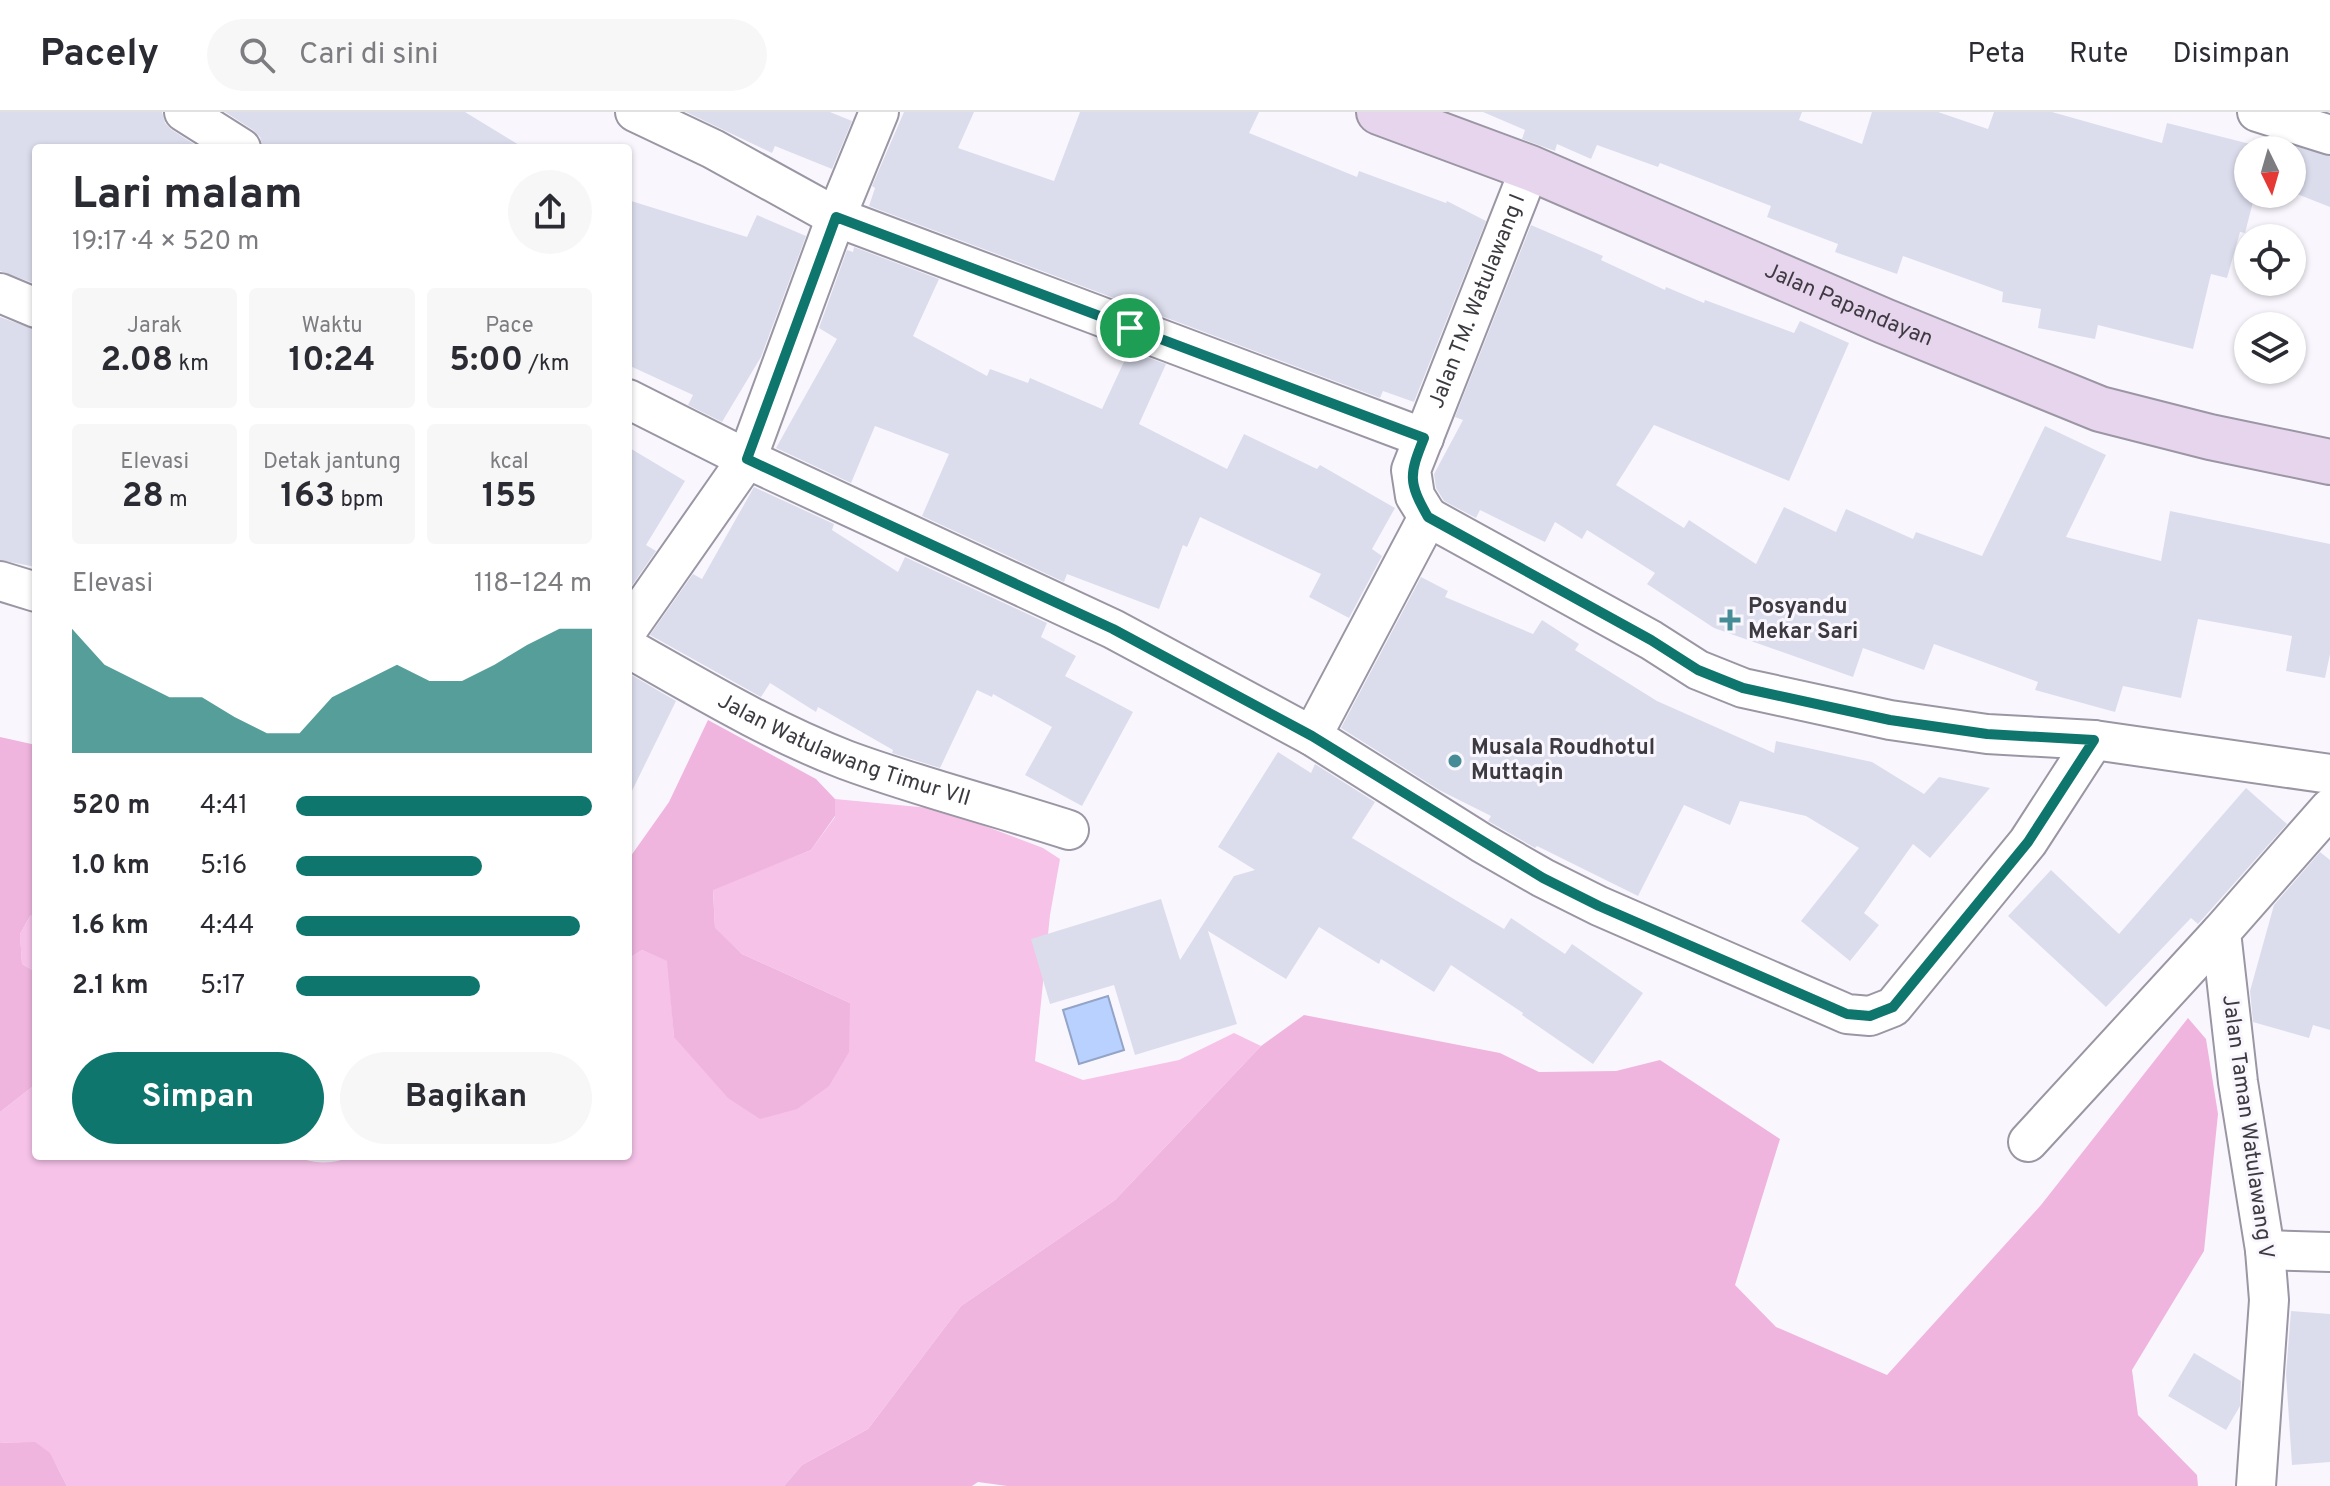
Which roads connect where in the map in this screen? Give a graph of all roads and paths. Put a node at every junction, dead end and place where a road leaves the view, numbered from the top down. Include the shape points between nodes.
1 (184, 112) edge
2 (635, 112) edge
3 (879, 112) edge
4 (1379, 112) edge
5 (2257, 112) edge
6 (2330, 135) edge
7 (235, 144) edge
8 (1530, 168) junction
9 (836, 217) junction
10 (0, 293) edge
11 (32, 306) edge
12 (632, 401) edge
13 (1424, 438) junction
14 (747, 459) junction
15 (2330, 462) edge
16 (1428, 517) junction
17 (0, 581) edge
18 (32, 591) edge
19 (632, 623) edge
20 (632, 650) edge
21 (1312, 736) junction
22 (2094, 740) junction
23 (2330, 774) edge
24 (2330, 808) edge
25 (1069, 830) dead end
26 (2221, 932) junction
27 (2028, 1142) dead end
28 (2265, 1250) junction
29 (2330, 1252) edge
30 (2256, 1486) edge

1 - 7 street
2 - 9 street
3 - 9 street
4 - 8 main road, Jalan Papandayan
5 - 6 street
8 - 13 street, Jalan TM. Watulawang I
8 - 15 main road, Jalan Papandayan via 2100,409
9 - 13 street
9 - 14 street
10 - 11 street
12 - 14 street
13 - 16 street, Jalan TM. Watulawang I via 1411,470 1415,496
14 - 19 street
14 - 21 street via 1113,629
16 - 21 street
16 - 22 street via 1698,670 1743,688 1890,720 1987,734
17 - 18 street
20 - 25 street, Jalan Watulawang Timur VII via 741,711 844,759
21 - 22 street via 1571,892 1847,1014 1870,1016 1893,1007 2028,842
22 - 23 street
24 - 26 street
26 - 27 street
26 - 28 street, Jalan Taman Watulawang V
28 - 29 street
28 - 30 street, Jalan Taman Watulawang V via 2269,1300

